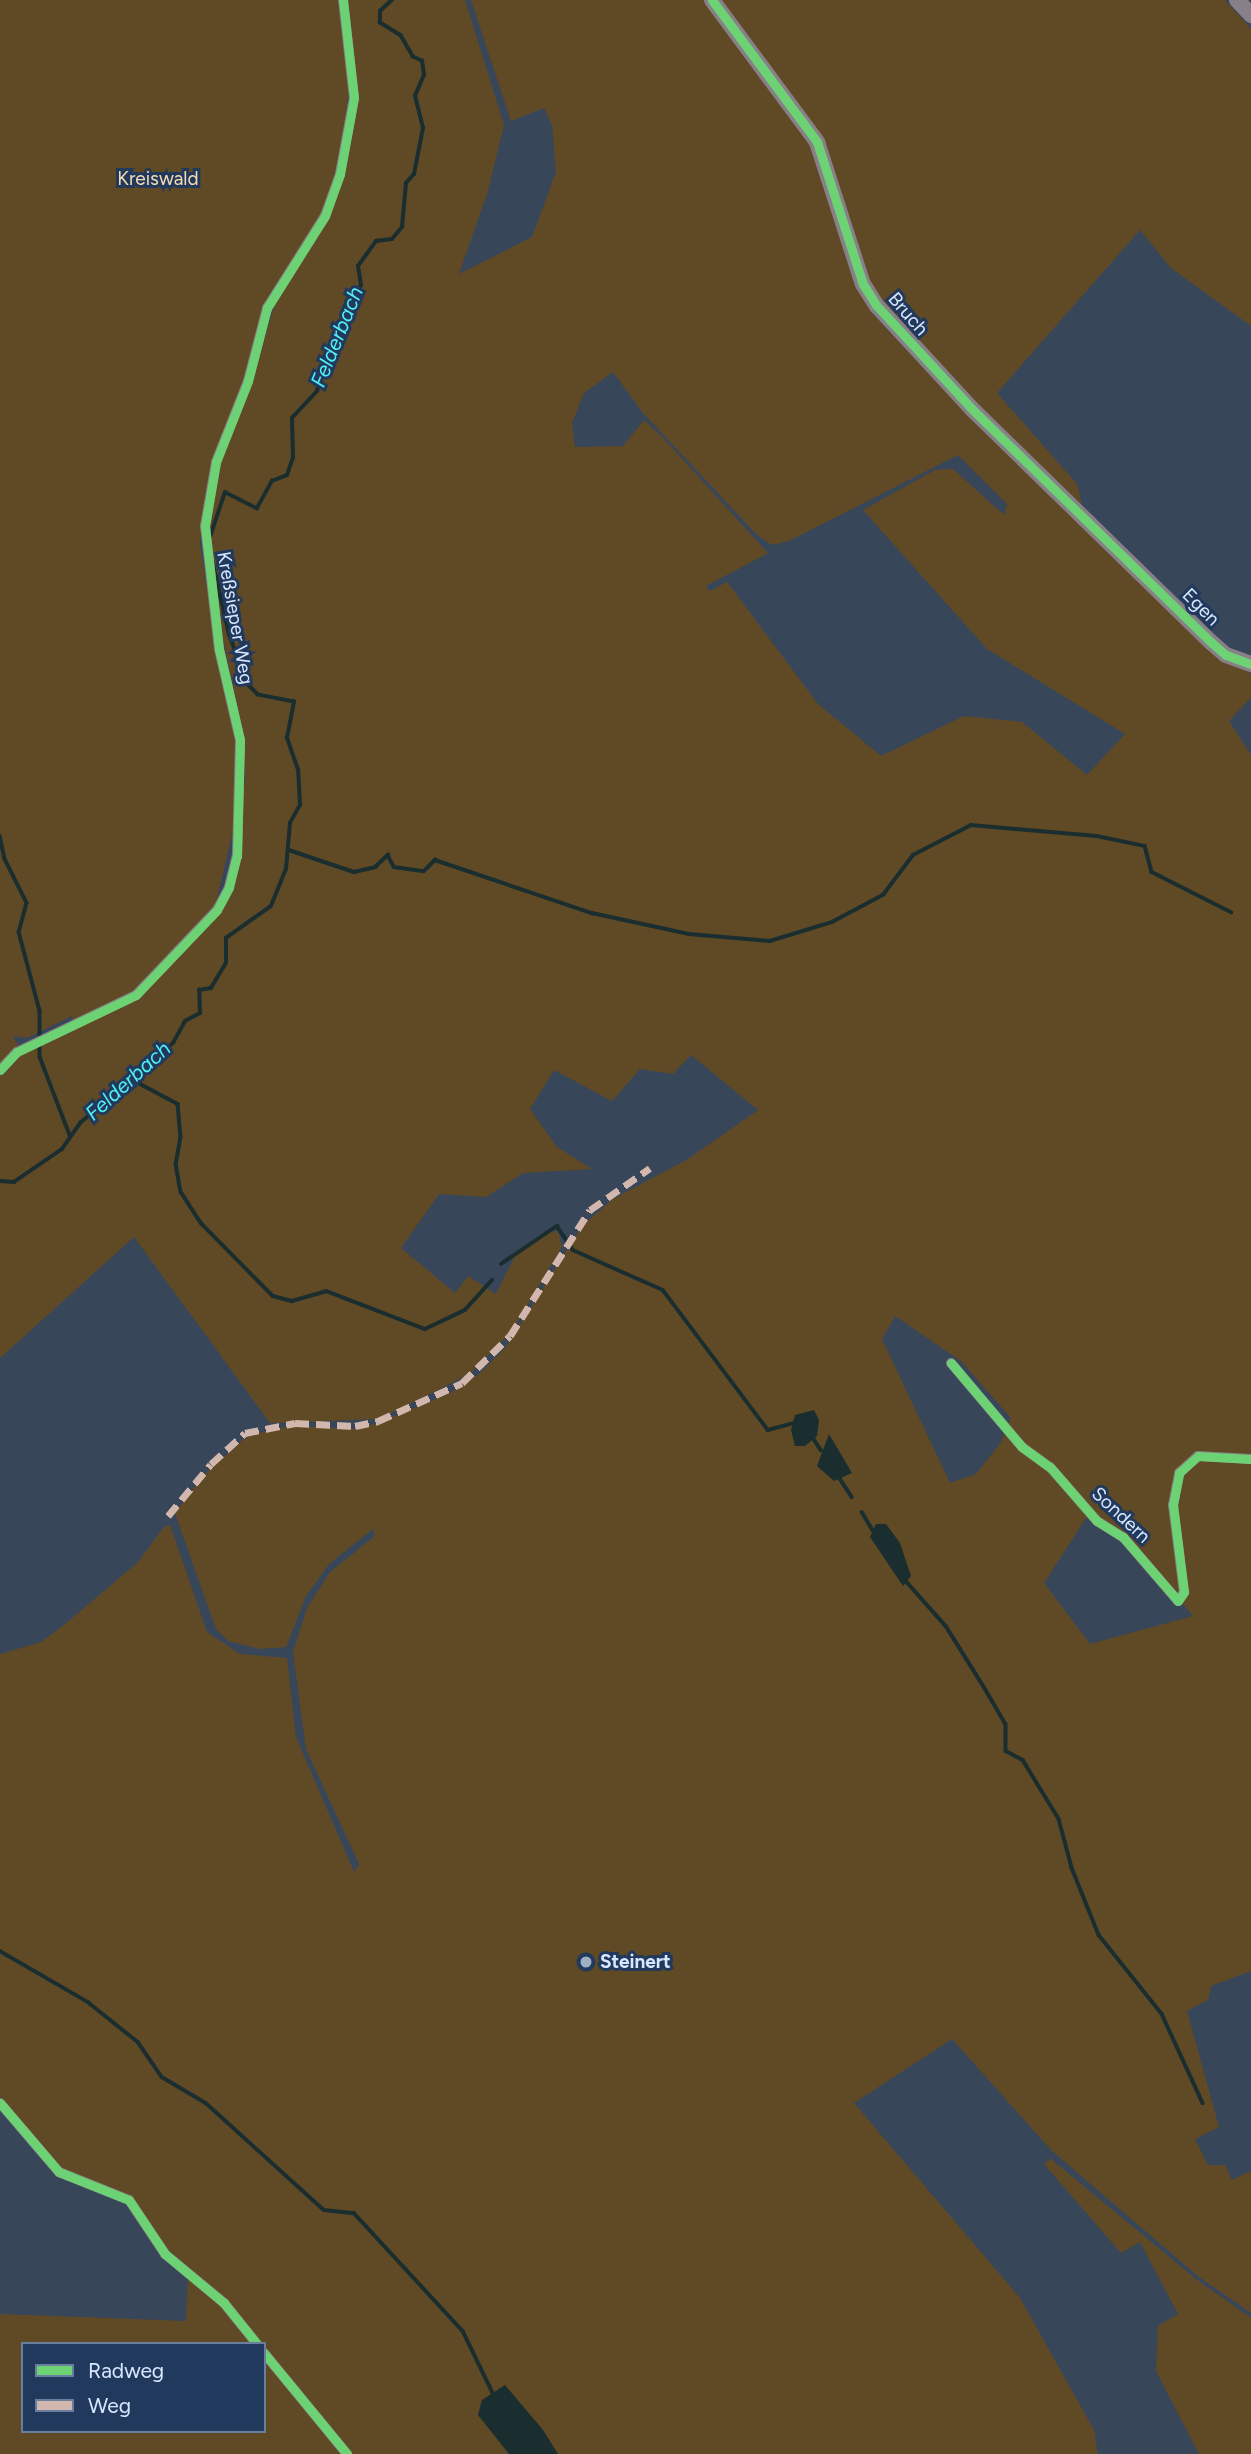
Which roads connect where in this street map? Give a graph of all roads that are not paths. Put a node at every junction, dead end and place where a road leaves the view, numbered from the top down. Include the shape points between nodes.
1 (343, 0) edge
2 (712, 0) edge
3 (1237, 0) edge
4 (1251, 15) edge
5 (1162, 593) joint
6 (1251, 664) edge
7 (0, 1070) edge
8 (951, 1363) dead end
9 (1251, 1460) edge
10 (0, 2104) edge
11 (255, 2342) edge
12 (266, 2355) edge
13 (347, 2454) edge

1 - 7 street, Kreßsieper Weg via 354,98 340,174 325,216 267,308 248,381 216,462 205,526 219,649 240,740 239,832 229,887 217,910 136,995 36,1041
2 - 5 street, Bruch via 817,142 863,284 877,306 973,410
3 - 4 street
5 - 6 street, Egen via 1226,655
8 - 9 street, Sondern via 1022,1447 1050,1467 1097,1521 1124,1537 1178,1601 1184,1592 1173,1505 1179,1473 1198,1456
10 - 11 street via 59,2172 129,2200 165,2254 224,2303
12 - 13 street

